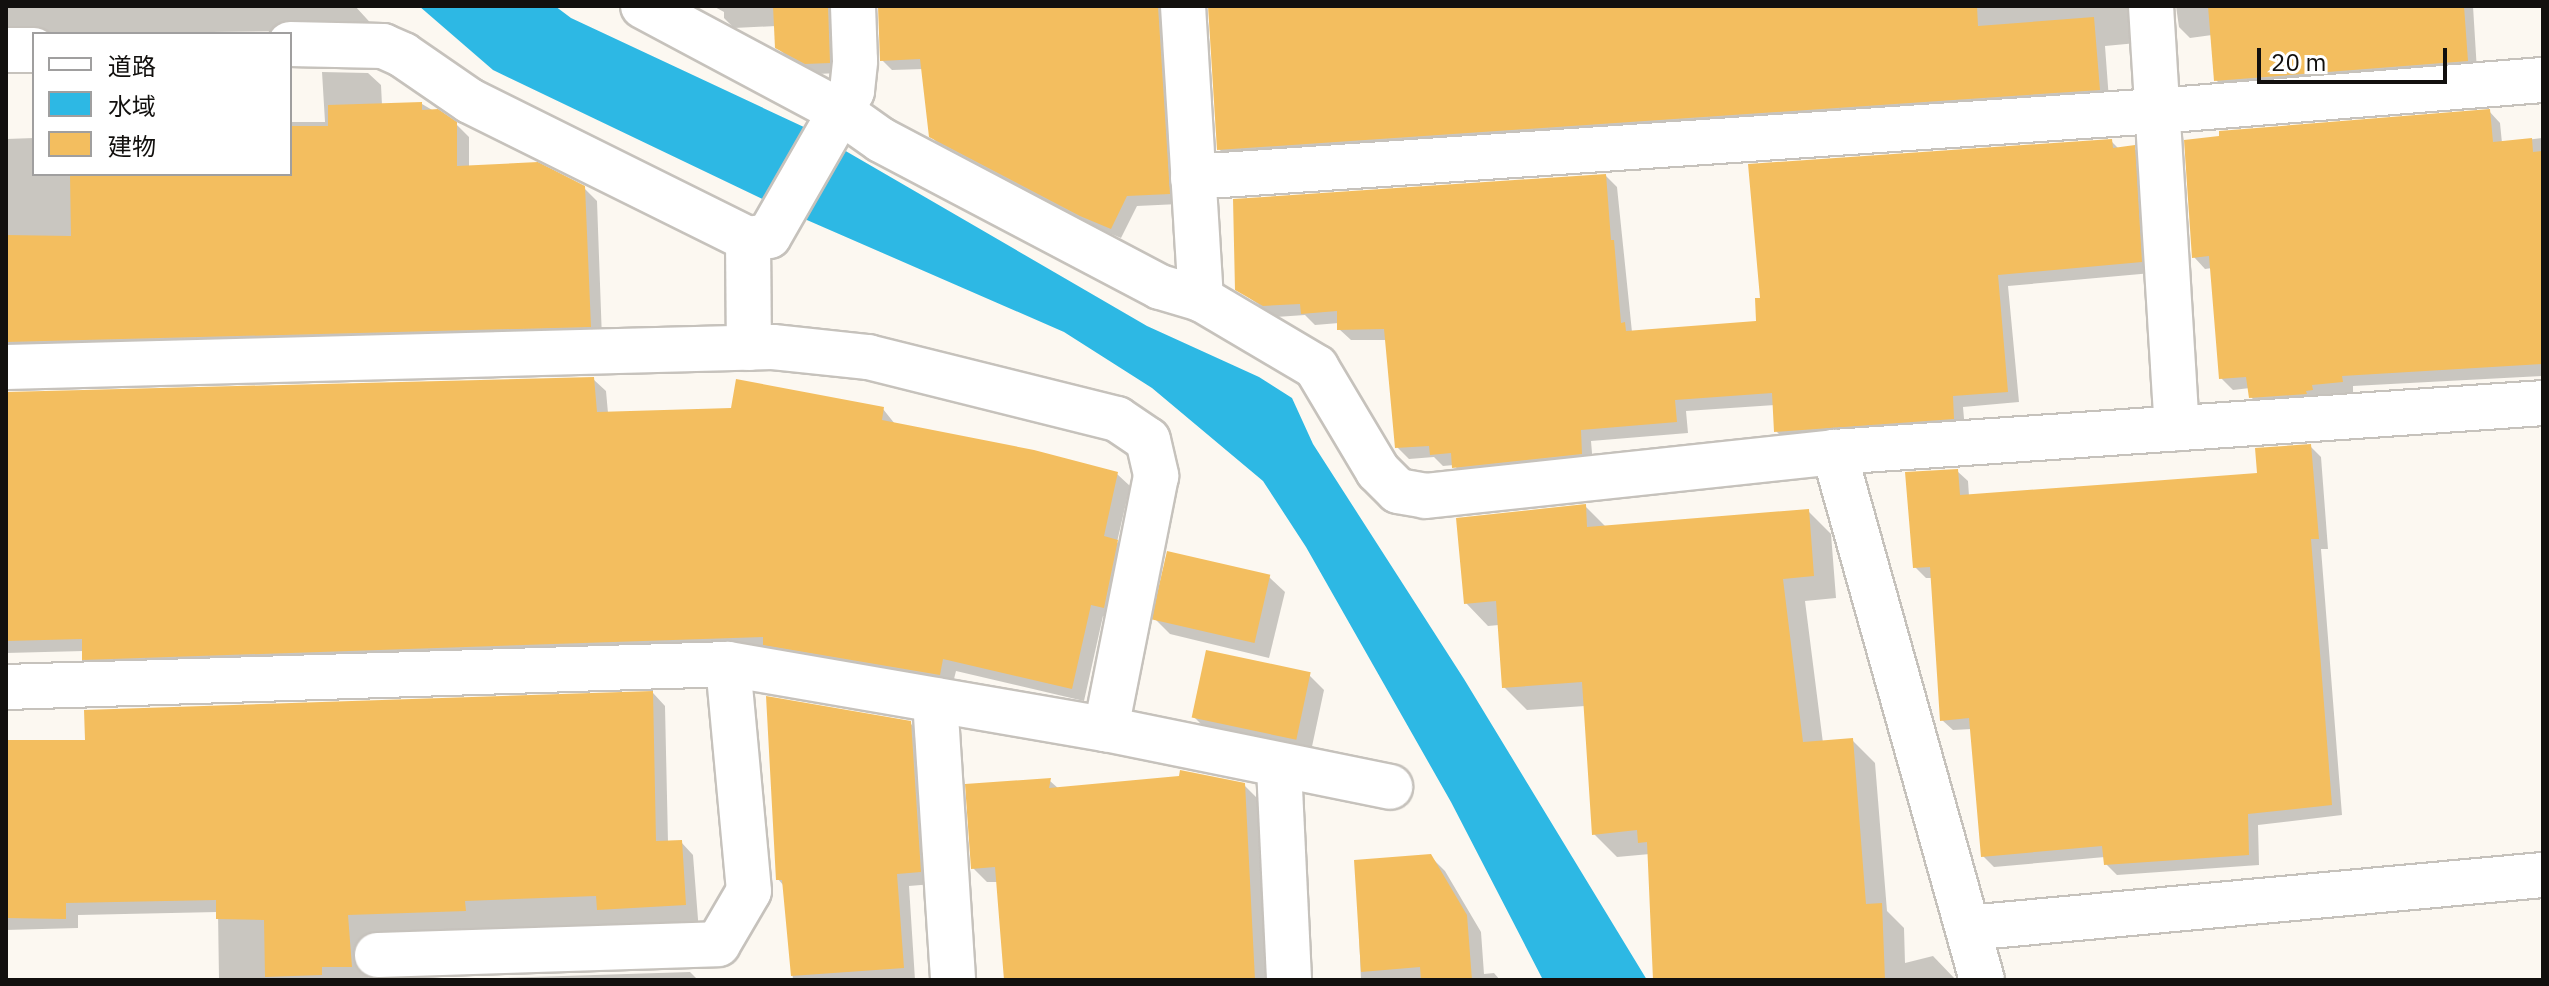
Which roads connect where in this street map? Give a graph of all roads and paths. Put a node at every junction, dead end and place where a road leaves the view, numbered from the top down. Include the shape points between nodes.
1 (643, 6) edge
2 (853, 6) edge
3 (1183, 6) edge
4 (2151, 6) edge
5 (292, 44) edge
6 (6, 50) edge
7 (32, 50) edge
8 (2543, 80) edge
9 (2157, 111) junction
10 (835, 120) junction
11 (1193, 177) junction
12 (765, 228) junction
13 (1201, 299) junction
14 (749, 348) junction
15 (6, 367) edge
16 (2543, 403) edge
17 (2177, 428) junction
18 (1834, 452) junction
19 (728, 664) junction
20 (6, 687) edge
21 (935, 700) junction
22 (1106, 729) junction
23 (1279, 767) junction
24 (1390, 787) dead end
25 (2543, 875) edge
26 (1968, 928) junction
27 (377, 955) dead end
28 (559, 965) edge
29 (953, 980) edge
30 (1289, 980) edge
31 (1982, 980) edge

1 - 10 street
2 - 10 street via 852,91
3 - 11 street
4 - 9 street
5 - 12 street via 383,46 484,108
6 - 7 street
8 - 9 street
9 - 11 street
9 - 17 street
10 - 12 street
10 - 13 street via 1160,287
11 - 13 street
12 - 14 street
13 - 18 street via 1316,367 1378,471 1398,491 1425,496
14 - 15 street
14 - 22 street via 868,357 1117,419 1148,440 1156,476
16 - 17 street
17 - 18 street
18 - 26 street
19 - 20 street
19 - 21 street
19 - 28 street via 749,891 718,944
21 - 22 street
21 - 29 street
22 - 23 street
23 - 24 street
23 - 30 street
25 - 26 street
26 - 31 street
27 - 28 street

